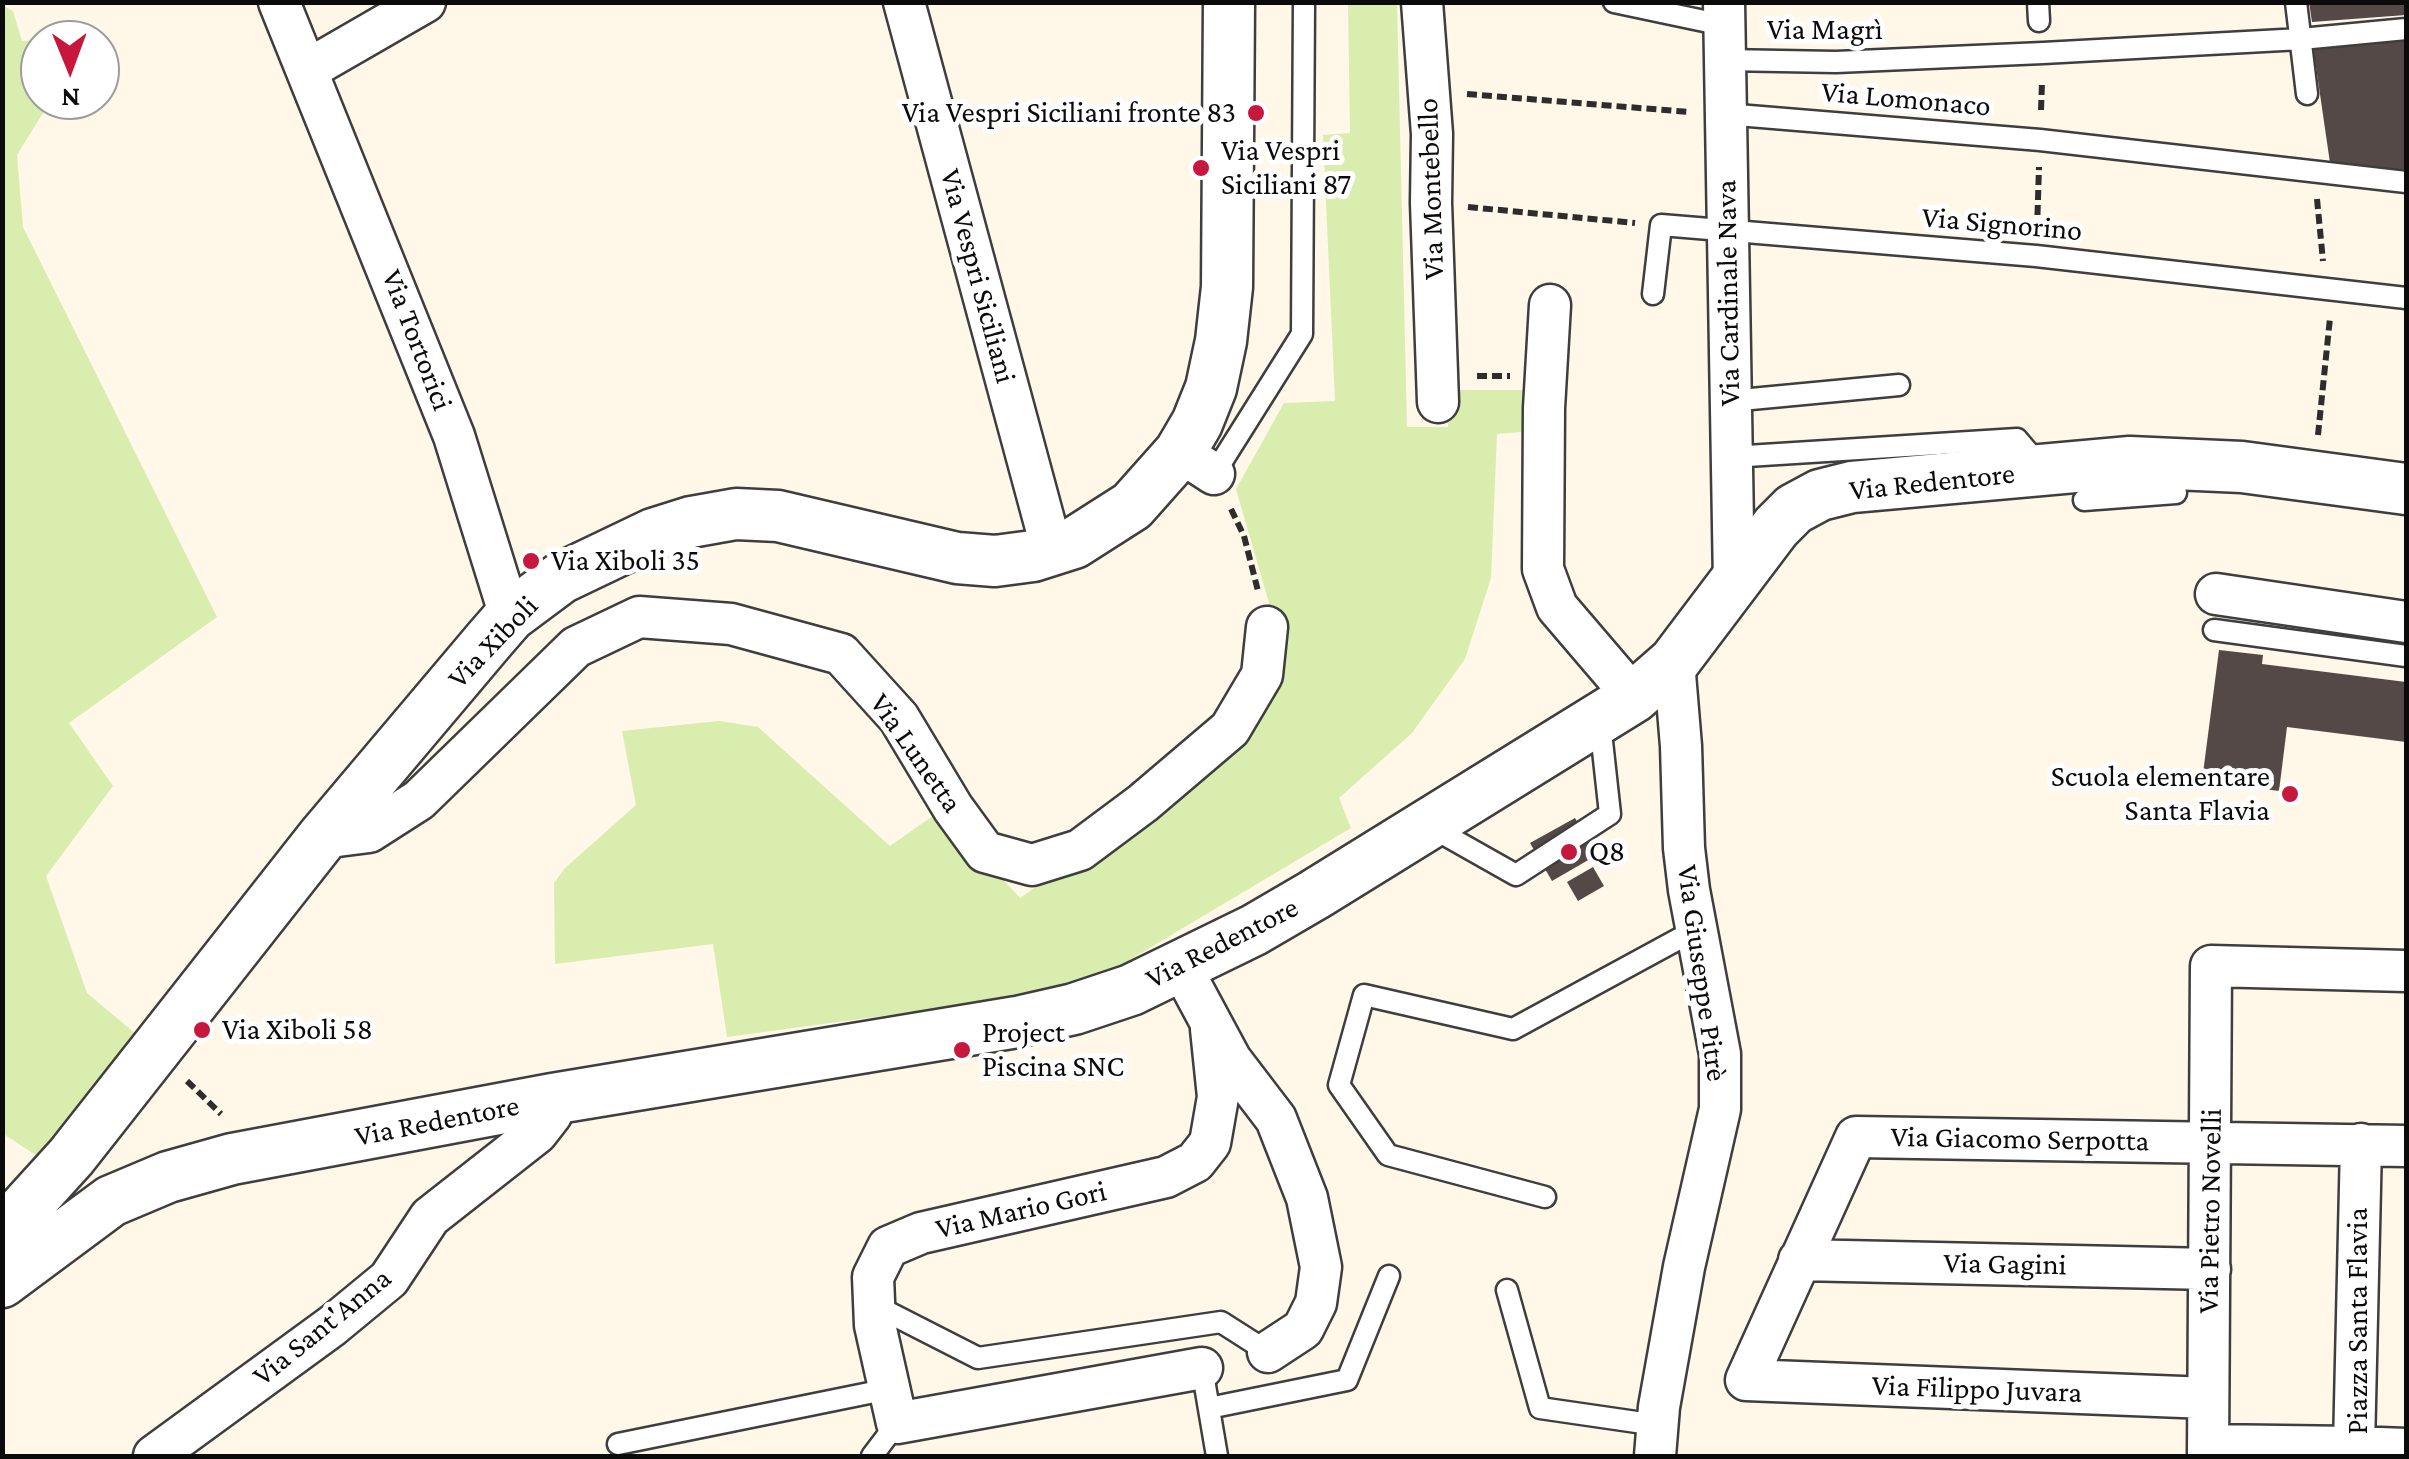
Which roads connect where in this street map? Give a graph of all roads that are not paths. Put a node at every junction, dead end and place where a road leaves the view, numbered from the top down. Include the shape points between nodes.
1 (280, 2) edge
2 (425, 2) edge
3 (904, 2) edge
4 (1230, 2) edge
5 (1304, 2) edge
6 (1422, 2) edge
7 (1614, 2) edge
8 (2296, 2) edge
9 (1724, 29) edge
10 (2406, 29) edge
11 (2301, 38) junction
12 (307, 70) junction
13 (2307, 94) dead end
14 (1725, 114) junction
15 (2406, 182) edge
16 (1728, 230) junction
17 (1652, 294) dead end
18 (2406, 298) edge
19 (1550, 305) dead end
20 (1899, 384) dead end
21 (1438, 389) road end
22 (1730, 401) junction
23 (1731, 457) junction
24 (1197, 463) junction
25 (2044, 470) junction
26 (2406, 489) edge
27 (2176, 493) dead end
28 (2084, 500) dead end
29 (1052, 550) junction
30 (1734, 583) junction
31 (2215, 612) joint
32 (510, 616) junction
33 (2406, 622) edge
34 (1267, 626) road end
35 (2406, 656) edge
36 (1674, 662) junction
37 (1617, 709) junction
38 (1428, 826) junction
39 (322, 838) junction
40 (1697, 929) junction
41 (1181, 967) junction
42 (2406, 971) edge
43 (1211, 1029) junction
44 (552, 1099) junction
45 (2211, 1141) junction
46 (2360, 1144) junction
47 (2406, 1146) edge
48 (1545, 1197) dead end
49 (2, 1233) edge
50 (1800, 1260) junction
51 (2210, 1268) junction
52 (1390, 1276) dead end
53 (2, 1282) edge
54 (1507, 1290) dead end
55 (874, 1305) junction
56 (1268, 1352) joint
57 (1202, 1368) joint
58 (1746, 1380) joint
59 (2208, 1398) junction
60 (893, 1406) junction
61 (1209, 1408) junction
62 (1656, 1440) edge
63 (618, 1444) dead end
64 (2354, 1447) junction
65 (2406, 1449) edge
66 (2208, 1450) edge
67 (154, 1456) edge
68 (872, 1456) edge
69 (1217, 1456) edge

1 - 12 street, Via Tortorici
2 - 12 street
3 - 29 street, Via Vespri Siciliani
4 - 24 street via 1227,287 1211,388 1197,423
5 - 24 lane via 1302,334
6 - 21 street, Via Montebello
7 - 9 lane, Via Magrì
8 - 11 lane
9 - 11 lane, Via Magrì via 1836,62
9 - 14 street, Via Cardinale Nava
10 - 11 lane, Via Magrì
11 - 13 lane
12 - 32 street, Via Tortorici via 454,436
14 - 15 lane, Via Lomonaco via 2040,140
14 - 16 street, Via Cardinale Nava
16 - 17 lane, Via Signorino via 1661,225
16 - 18 lane, Via Signorino
16 - 22 street, Via Cardinale Nava
19 - 37 street via 1543,569
20 - 22 lane
22 - 23 street, Via Cardinale Nava
23 - 25 lane, Via Redentore via 2017,439
23 - 30 street, Via Cardinale Nava
24 - 29 street, Via Xiboli via 1104,527
25 - 26 street, Via Redentore via 2181,462
25 - 30 street, Via Redentore via 1820,496 1794,509
27 - 28 lane
29 - 32 street, Via Xiboli via 994,561 957,558 778,516 736,514 618,548
30 - 36 street, Via Redentore
31 - 33 street
31 - 35 lane
32 - 39 street, Via Xiboli
34 - 39 street, Via Lunetta via 1262,675 1230,728 1080,850 1032,865 985,852 900,718 841,654 732,624 639,618 576,647 419,800 369,832
36 - 37 street, Via Redentore
36 - 40 street, Via Giuseppe Pitrè via 1684,848
37 - 38 street, Via Redentore
37 - 38 lane via 1610,814 1516,874
38 - 41 street, Via Redentore
39 - 49 street, Via Xiboli via 71,1157
40 - 48 lane via 1513,1029 1364,995 1338,1085 1388,1156
40 - 62 street, Via Giuseppe Pitrè via 1720,1054 1720,1109 1684,1267
41 - 43 street, Via Mario Gori
41 - 44 street, Via Redentore via 1131,990 1017,1022
42 - 45 street, Via Pietro Novelli via 2211,966
43 - 55 street, Via Mario Gori via 1218,1097 1210,1143 1195,1162 1166,1177 904,1240 888,1248 873,1276
43 - 56 street, Via Mario Gori via 1276,1119 1307,1198 1321,1267 1316,1303 1303,1329
44 - 53 street, Via Redentore via 168,1177 112,1200
44 - 67 street, Via Sant'Anna via 551,1115 537,1133 430,1217 389,1279
45 - 46 street
45 - 50 street, Via Giacomo Serpotta via 1856,1136
45 - 51 street, Via Pietro Novelli
46 - 47 street
46 - 64 street, Piazza Santa Flavia
50 - 51 street, Via Gagini
50 - 58 street, Via Giacomo Serpotta
51 - 59 street, Via Pietro Novelli
52 - 61 lane via 1347,1380
54 - 62 lane via 1540,1408
55 - 56 lane via 978,1358 1221,1322
55 - 60 street, Via Mario Gori
57 - 60 street
57 - 61 lane
58 - 59 street, Via Filippo Juvara
59 - 66 street, Via Pietro Novelli
60 - 63 lane
60 - 68 lane
61 - 69 lane
64 - 65 street, Piazza Santa Flavia
64 - 66 street

